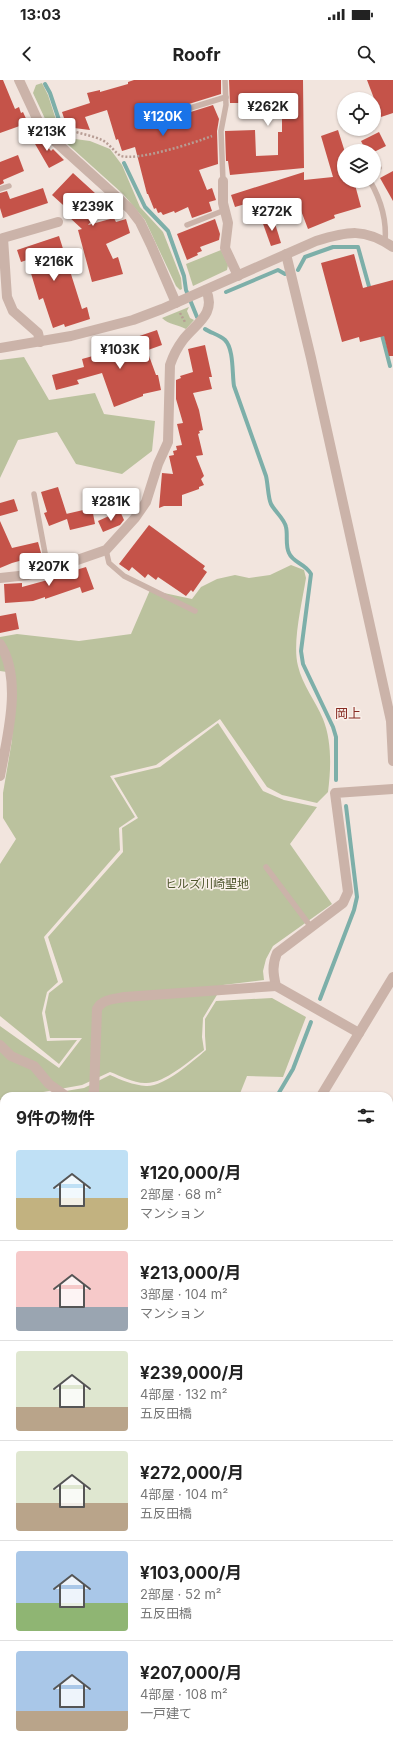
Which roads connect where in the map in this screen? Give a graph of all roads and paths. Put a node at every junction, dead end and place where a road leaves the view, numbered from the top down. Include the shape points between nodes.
1 (225, 80) edge
2 (23, 81) edge
3 (226, 97) junction
4 (164, 116) dead end
5 (221, 133) junction
6 (49, 136) junction
7 (223, 181) joint
8 (9, 186) dead end
9 (374, 188) edge
10 (0, 189) edge
11 (225, 210) junction
12 (58, 222) dead end
13 (187, 225) dead end
14 (390, 244) edge
15 (286, 254) junction
16 (238, 276) junction
17 (206, 290) junction
18 (180, 302) junction
19 (191, 331) junction
20 (40, 342) junction
21 (0, 348) edge
22 (34, 494) dead end
23 (106, 550) junction
24 (48, 569) junction
25 (0, 578) edge
26 (195, 611) dead end
27 (0, 644) edge
28 (393, 761) edge
29 (0, 776) edge
30 (393, 789) edge
31 (266, 868) dead end
32 (311, 927) junction
33 (393, 977) edge
34 (276, 986) junction
35 (359, 1033) junction
36 (0, 1045) edge
37 (60, 1092) edge
38 (94, 1092) edge
39 (323, 1092) edge

1 - 3 lane
2 - 6 street via 39,123
3 - 4 lane
3 - 5 lane
5 - 6 path via 174,148 136,156 119,155 112,146 102,140 64,128
5 - 7 lane
6 - 18 street via 130,209 140,222
7 - 11 street
8 - 10 lane
9 - 14 lane via 384,214
11 - 13 lane
11 - 16 street via 228,223 225,248
12 - 20 street via 3,238 7,297 12,311 38,333
14 - 15 street via 370,234 354,232 316,241
15 - 16 street
15 - 28 street via 391,721
16 - 17 street
17 - 18 street
17 - 19 street via 210,302 206,315
18 - 19 path
18 - 20 street via 127,322
19 - 23 street via 183,339 170,365 168,442 146,502
20 - 21 street
22 - 24 lane
23 - 24 street
23 - 26 lane via 110,562 124,576
24 - 25 street via 28,575
27 - 29 street via 11,676 12,703
30 - 32 street via 334,793 348,892 344,903
31 - 32 lane
32 - 34 street via 277,954 273,963
33 - 35 street
34 - 35 street
34 - 38 street via 125,997 99,1004
35 - 39 street
36 - 37 street via 11,1056 34,1066 49,1084

